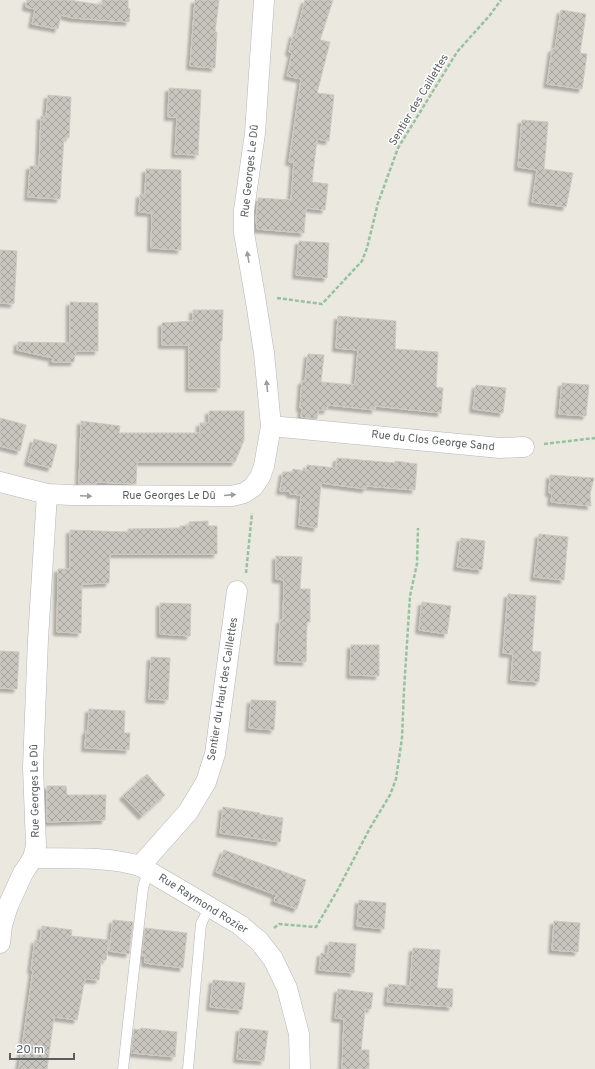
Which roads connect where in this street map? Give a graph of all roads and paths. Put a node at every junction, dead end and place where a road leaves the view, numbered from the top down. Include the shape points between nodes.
1 (264, 0) edge
2 (501, 0) edge
3 (255, 296) junction
4 (271, 426) junction
5 (595, 438) edge
6 (524, 447) joint
7 (0, 482) edge
8 (244, 493) junction
9 (47, 494) junction
10 (418, 528) dead end
11 (237, 591) joint
12 (33, 858) junction
13 (144, 869) junction
14 (210, 906) junction
15 (1, 931) edge
16 (259, 941) junction
17 (123, 1069) edge
18 (188, 1069) edge
19 (300, 1069) edge

3 -> 1 street, Rue Georges Le Dû via 244,233 244,210 255,133
2 - 3 path, Sentier des Caillettes via 457,52 398,148 378,203 362,261 322,304
4 -> 3 street, Rue Georges Le Dû
4 - 6 street, Rue du Clos George Sand via 500,448
4 - 8 street, Rue Georges Le Dû via 267,455 260,477 253,487
5 - 6 path
7 - 9 street
9 -> 8 street, Rue Georges Le Dû via 222,496
8 - 11 path via 252,509 246,579
9 - 12 street, Rue Georges Le Dû via 36,684 33,768 36,846
10 - 16 path via 417,564 410,596 402,738 396,779 390,795 316,927 279,924
11 - 13 street, Sentier du Haut des Caillettes via 215,754 206,782 188,812
12 - 13 street, Rue Raymond Rozier via 102,859 125,862
12 - 15 street, Rue Georges Le Dû via 8,906
13 - 14 street, Rue Raymond Rozier
13 - 17 lane
14 - 16 street, Rue Raymond Rozier
14 - 18 lane via 201,924
16 - 19 street, Rue Raymond Rozier via 273,959 286,988 299,1034

